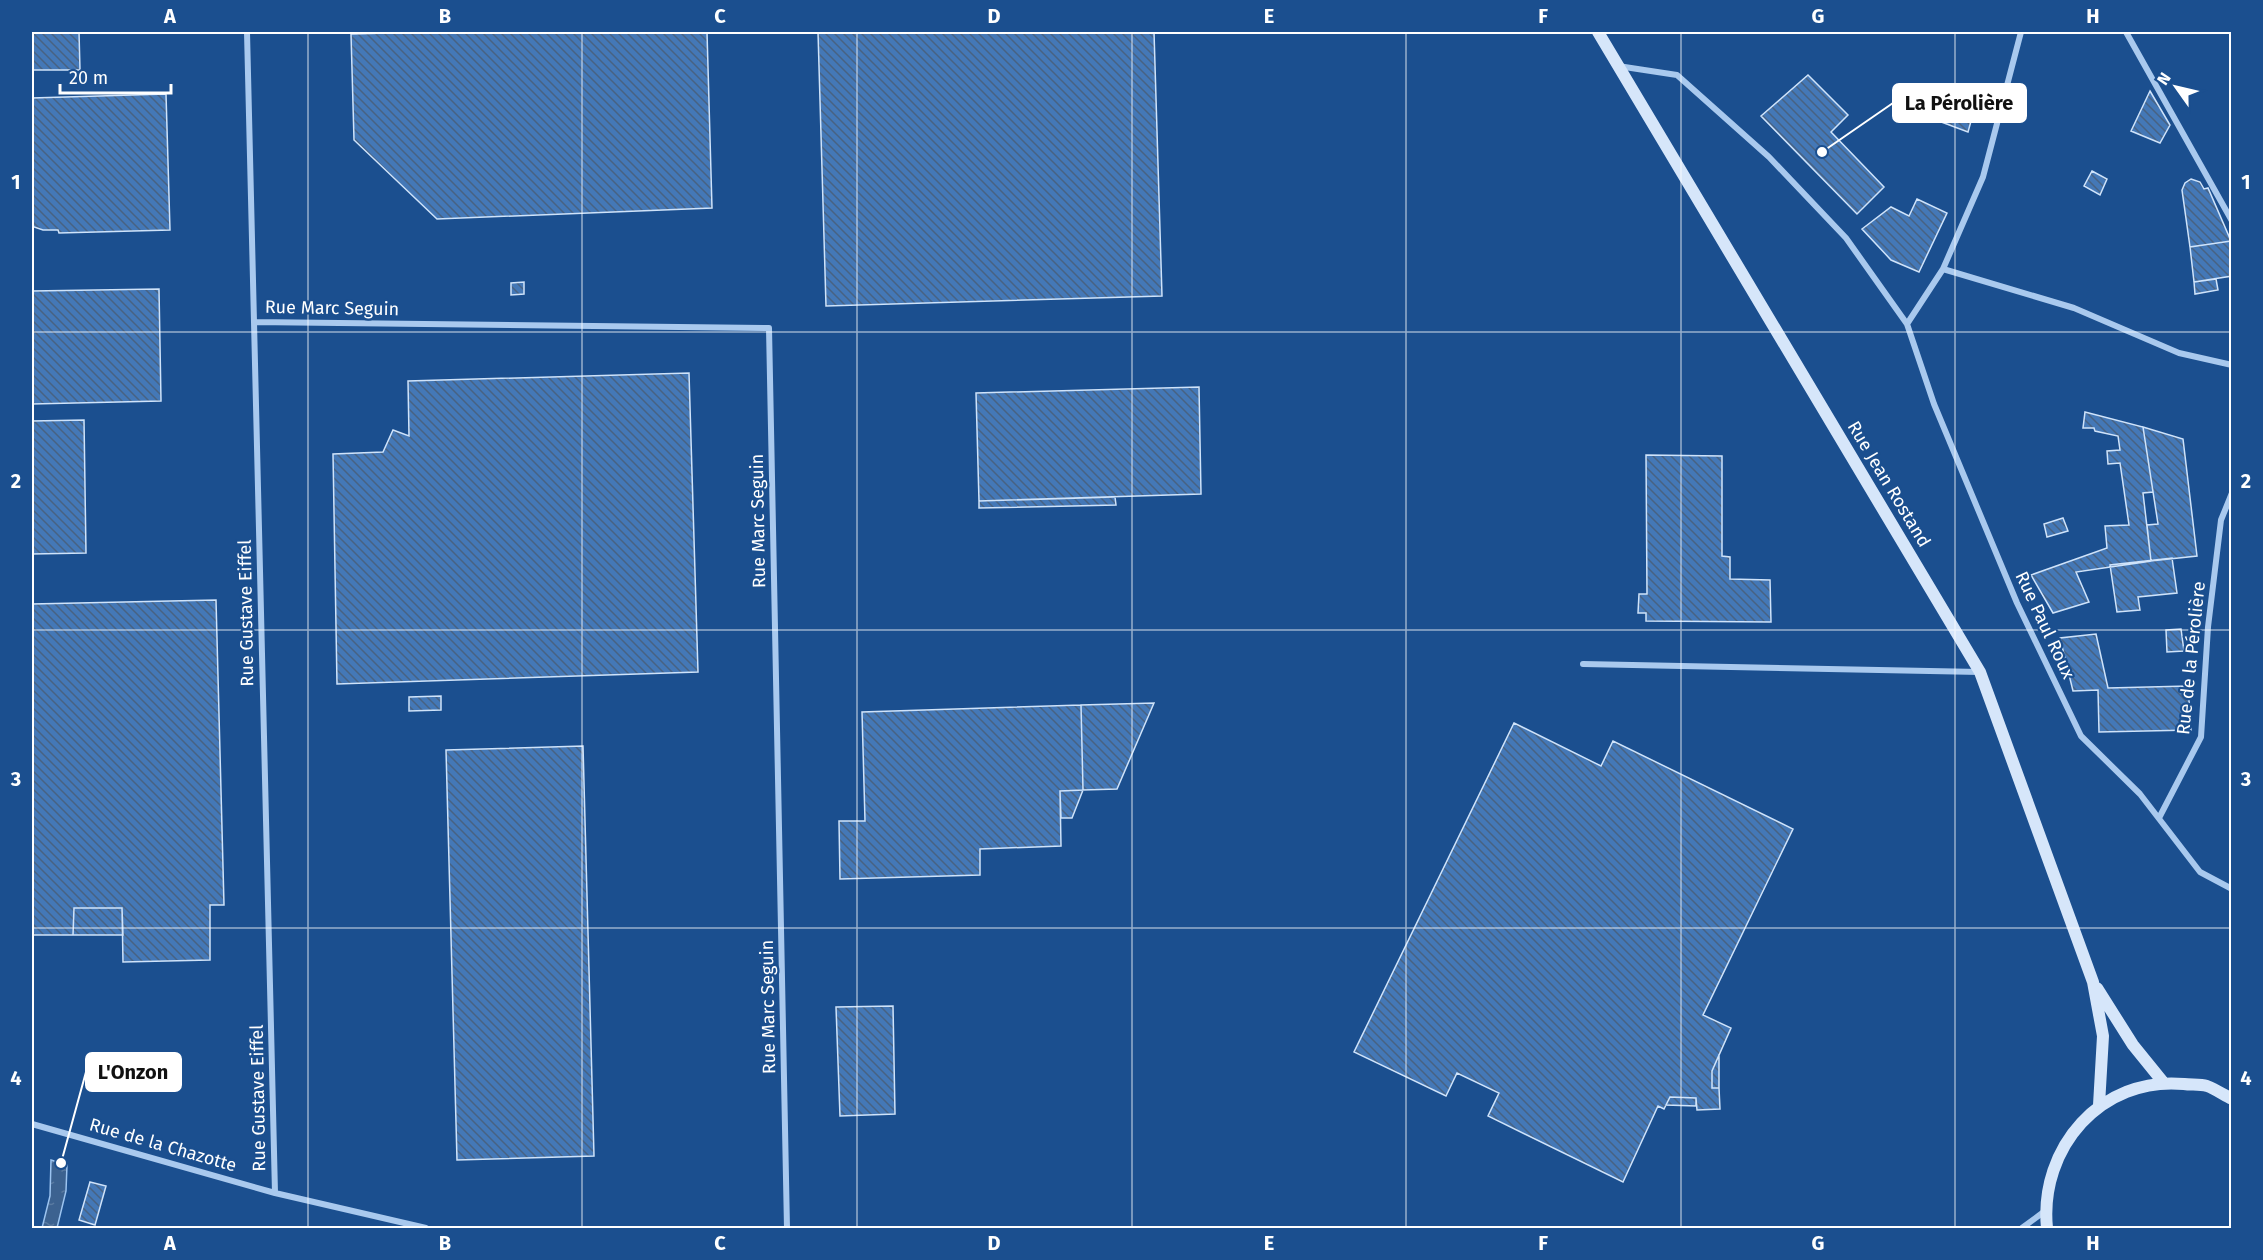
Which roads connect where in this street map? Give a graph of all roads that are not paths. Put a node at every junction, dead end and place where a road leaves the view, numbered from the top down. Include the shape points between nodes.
1 (247, 32) edge
2 (1598, 32) edge
3 (2021, 32) edge
4 (2126, 32) edge
5 (1617, 66) junction
6 (2232, 221) edge
7 (1943, 269) junction
8 (254, 322) junction
9 (1907, 324) junction
10 (2232, 365) edge
11 (2232, 493) edge
12 (1582, 664) dead end
13 (1980, 672) junction
14 (2158, 818) junction
15 (2232, 889) edge
16 (2093, 982) junction
17 (2163, 1082) junction
18 (2232, 1098) edge
19 (2099, 1105) junction
20 (32, 1124) edge
21 (275, 1193) junction
22 (2045, 1211) junction
23 (426, 1228) edge
24 (787, 1228) edge
25 (2022, 1228) edge
26 (2047, 1228) edge

1 - 8 street, Rue Gustave Eiffel
2 - 5 main road, Rue Jean Rostand
3 - 7 street via 1983,177
4 - 6 street
5 - 9 street, Rue Paul Roux via 1677,75 1752,142 1846,238
5 - 13 main road, Rue Jean Rostand
7 - 9 street
7 - 10 street via 2074,308 2179,353
8 - 21 street, Rue Gustave Eiffel
8 - 24 street, Rue Marc Seguin via 769,328
9 - 14 street, Rue Paul Roux via 1934,404 2017,603 2081,736 2140,794
11 - 14 street, Rue de la Pérolière via 2220,520 2201,737
12 - 13 street
13 - 16 main road, Rue Jean Rostand
14 - 15 street, Rue Paul Roux via 2200,872
16 - 17 main road via 2133,1045
16 - 19 main road via 2103,1035
17 - 18 main road via 2207,1086
17 - 19 main road via 2140,1086
19 - 22 main road via 2074,1129 2053,1168
20 - 21 street, Rue de la Chazotte
21 - 23 street, Rue de la Chazotte
22 - 25 street
22 - 26 main road

